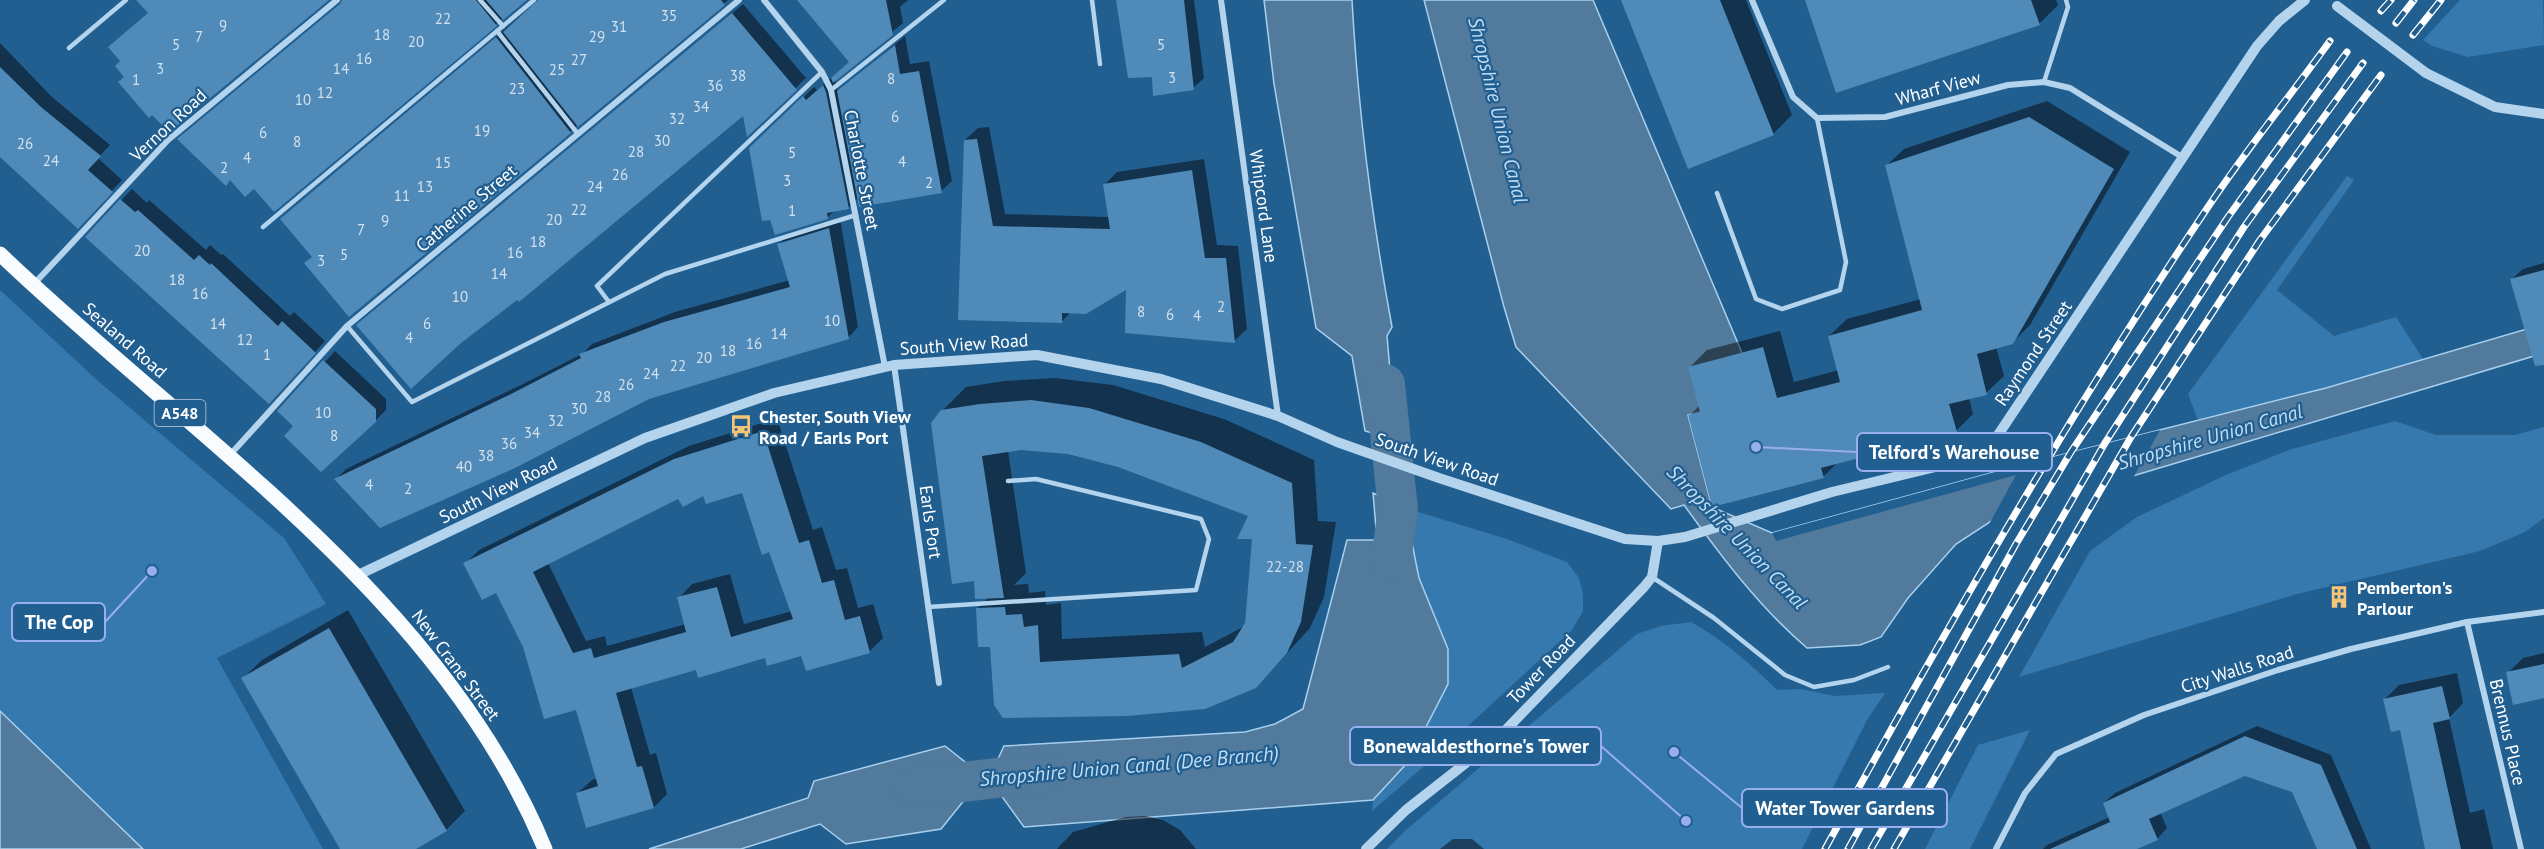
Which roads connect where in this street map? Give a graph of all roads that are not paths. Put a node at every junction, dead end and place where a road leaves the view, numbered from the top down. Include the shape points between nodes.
1 (126, 0) edge
2 (337, 0) edge
3 (480, 0) edge
4 (534, 0) edge
5 (739, 0) edge
6 (764, 0) edge
7 (944, 0) edge
8 (1092, 0) edge
9 (1221, 0) edge
10 (1752, 0) edge
11 (2066, 0) edge
12 (2306, 0) edge
13 (2333, 3) edge
14 (503, 27) junction
15 (497, 31) junction
16 (69, 48) dead end
17 (1100, 64) dead end
18 (822, 72) junction
19 (2044, 82) junction
20 (831, 90) junction
21 (2544, 114) edge
22 (1817, 118) junction
23 (578, 134) junction
24 (2182, 157) junction
25 (1717, 192) dead end
26 (856, 215) junction
27 (263, 227) dead end
28 (0, 254) edge
29 (32, 285) junction
30 (609, 302) junction
31 (347, 326) junction
32 (890, 366) junction
33 (1278, 416) junction
34 (229, 456) junction
35 (1008, 482) dead end
36 (1658, 541) junction
37 (356, 576) junction
38 (1652, 577) junction
39 (928, 607) junction
40 (2544, 612) edge
41 (2467, 622) junction
42 (1888, 666) dead end
43 (939, 683) dead end
44 (545, 849) edge
45 (1366, 849) edge
46 (1996, 849) edge
47 (2521, 849) edge

1 - 16 lane
2 - 29 street, Vernon Road via 168,140
3 - 14 lane
4 - 14 lane
5 - 23 street, Catherine Street
6 - 18 street, Charlotte Street
7 - 20 lane
8 - 17 lane
9 - 33 street, Whipcord Lane
10 - 22 street via 1793,98
11 - 19 lane via 2068,8
12 - 24 street, Raymond Street via 2279,21 2257,46
13 - 21 street, bridge via 2426,73 2494,107
14 - 15 lane
15 - 23 lane
15 - 27 lane
18 - 20 street, Charlotte Street
18 - 30 lane via 597,286
19 - 22 street, Wharf View via 2008,85 1885,117
19 - 24 street, Wharf View via 2070,88
20 - 26 street, Charlotte Street
22 - 25 lane via 1846,262 1840,290 1782,309 1756,299
23 - 31 street, Catherine Street
24 - 36 street, Raymond Street via 1994,441 1948,464 1832,492 1685,537
26 - 30 lane via 665,274
26 - 32 street, Charlotte Street
28 - 29 main road, Sealand Road / A548
29 - 34 main road, Sealand Road / A548
30 - 31 lane via 412,402
31 - 34 street, Catherine Street
32 - 33 street, South View Road via 1036,355 1161,379
32 - 37 street, South View Road via 774,393 645,438
32 - 39 street, Earls Port
33 - 36 street, South View Road via 1337,442 1439,478 1624,538
34 - 37 main road, Sealand Road / A548
35 - 39 lane via 1036,479 1201,519 1209,538 1196,590
36 - 38 street
37 - 44 main road, New Crane Street / A548 via 406,629 472,713 527,807
38 - 42 lane via 1714,618 1785,675 1814,687 1854,680
38 - 45 street, Tower Road via 1498,737 1406,810
39 - 43 street, Earls Port
40 - 41 street, City Walls Road
41 - 46 street, City Walls Road via 2278,670 2144,715 2056,754 2025,793
41 - 47 street, Brennus Place

